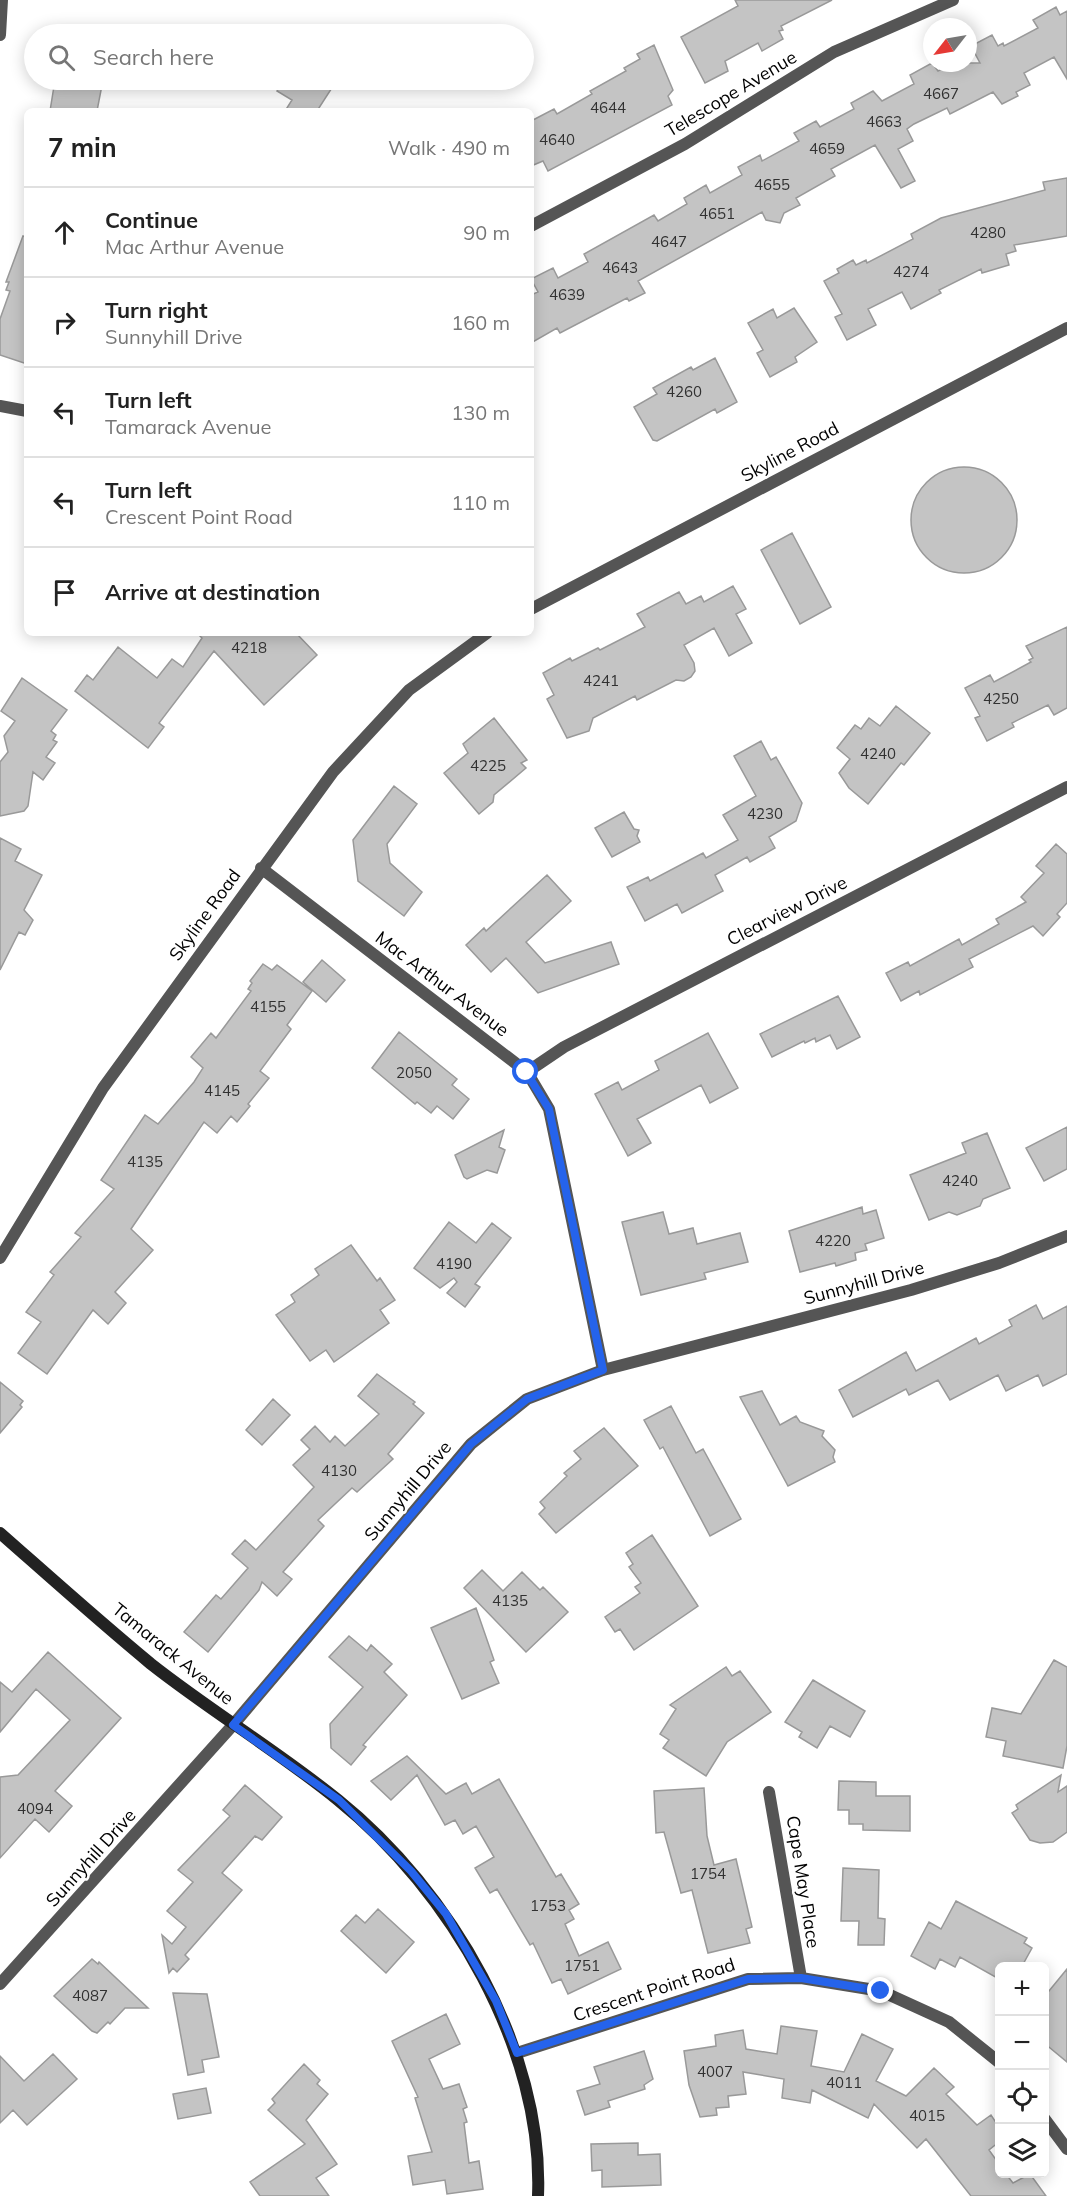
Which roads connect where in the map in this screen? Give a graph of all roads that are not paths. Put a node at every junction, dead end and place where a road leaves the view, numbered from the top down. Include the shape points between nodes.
1 (2, 0) edge
2 (953, 0) edge
3 (0, 34) edge
4 (534, 224) edge
5 (1067, 328) edge
6 (0, 406) edge
7 (24, 410) edge
8 (534, 607) edge
9 (483, 636) edge
10 (1067, 787) edge
11 (261, 868) junction
12 (526, 1072) junction
13 (1067, 1236) edge
14 (0, 1258) edge
15 (603, 1370) junction
16 (0, 1533) edge
17 (233, 1725) junction
18 (769, 1792) dead end
19 (801, 1978) junction
20 (0, 1984) edge
21 (517, 2053) junction
22 (995, 2059) edge
23 (1048, 2124) edge
24 (1067, 2149) edge
25 (538, 2196) edge

1 - 3 street
2 - 4 street, Telescope Avenue via 834,52 685,144
5 - 8 street, Skyline Road
6 - 7 street
9 - 11 street, Skyline Road via 409,690 333,772
10 - 12 street, Clearview Drive via 564,1047
11 - 12 street, Mac Arthur Avenue
11 - 14 street, Skyline Road via 103,1088
12 - 15 street, Mac Arthur Avenue via 549,1109
13 - 15 street, Sunnyhill Drive via 999,1263 911,1290
15 - 17 street, Sunnyhill Drive via 527,1399 471,1444
16 - 17 main road, Tamarack Avenue via 152,1664
17 - 20 street, Sunnyhill Drive
17 - 21 main road, Tamarack Avenue via 339,1800 411,1871 446,1914 496,2001
18 - 19 street, Cape May Place
19 - 21 street, Crescent Point Road via 748,1979
19 - 22 street, Crescent Point Road via 881,1991 949,2022
21 - 25 main road, Tamarack Avenue via 531,2115 539,2171
23 - 24 street

